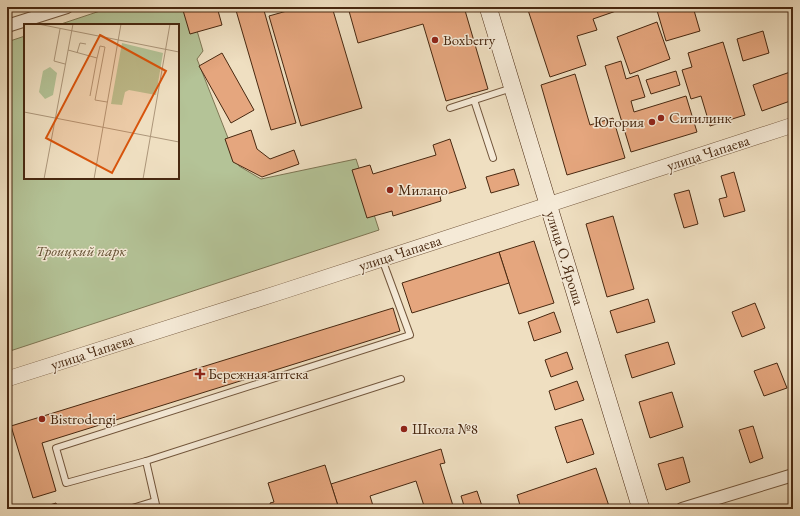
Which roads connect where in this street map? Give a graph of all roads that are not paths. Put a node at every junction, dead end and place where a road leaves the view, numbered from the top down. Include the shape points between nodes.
1 (67, 7) edge
2 (488, 7) edge
3 (7, 26) edge
4 (513, 88) junction
5 (474, 100) junction
6 (450, 108) dead end
7 (793, 125) edge
8 (492, 158) dead end
9 (549, 203) junction
10 (382, 259) junction
11 (7, 379) edge
12 (401, 379) dead end
13 (146, 461) junction
14 (793, 475) edge
15 (155, 501) junction
16 (129, 509) edge
17 (157, 509) edge
18 (641, 509) edge
19 (682, 509) edge

1 - 3 street
2 - 4 main road, улица О. Яроша
4 - 5 lane
4 - 9 main road, улица О. Яроша
5 - 6 lane
5 - 8 lane
7 - 9 street, улица Чапаева
9 - 10 street, улица Чапаева
9 - 18 main road, улица О. Яроша
10 - 11 street, улица Чапаева
10 - 13 lane via 410,336 56,448 66,483
12 - 13 lane
13 - 15 lane
14 - 19 street
15 - 16 lane
15 - 17 lane

